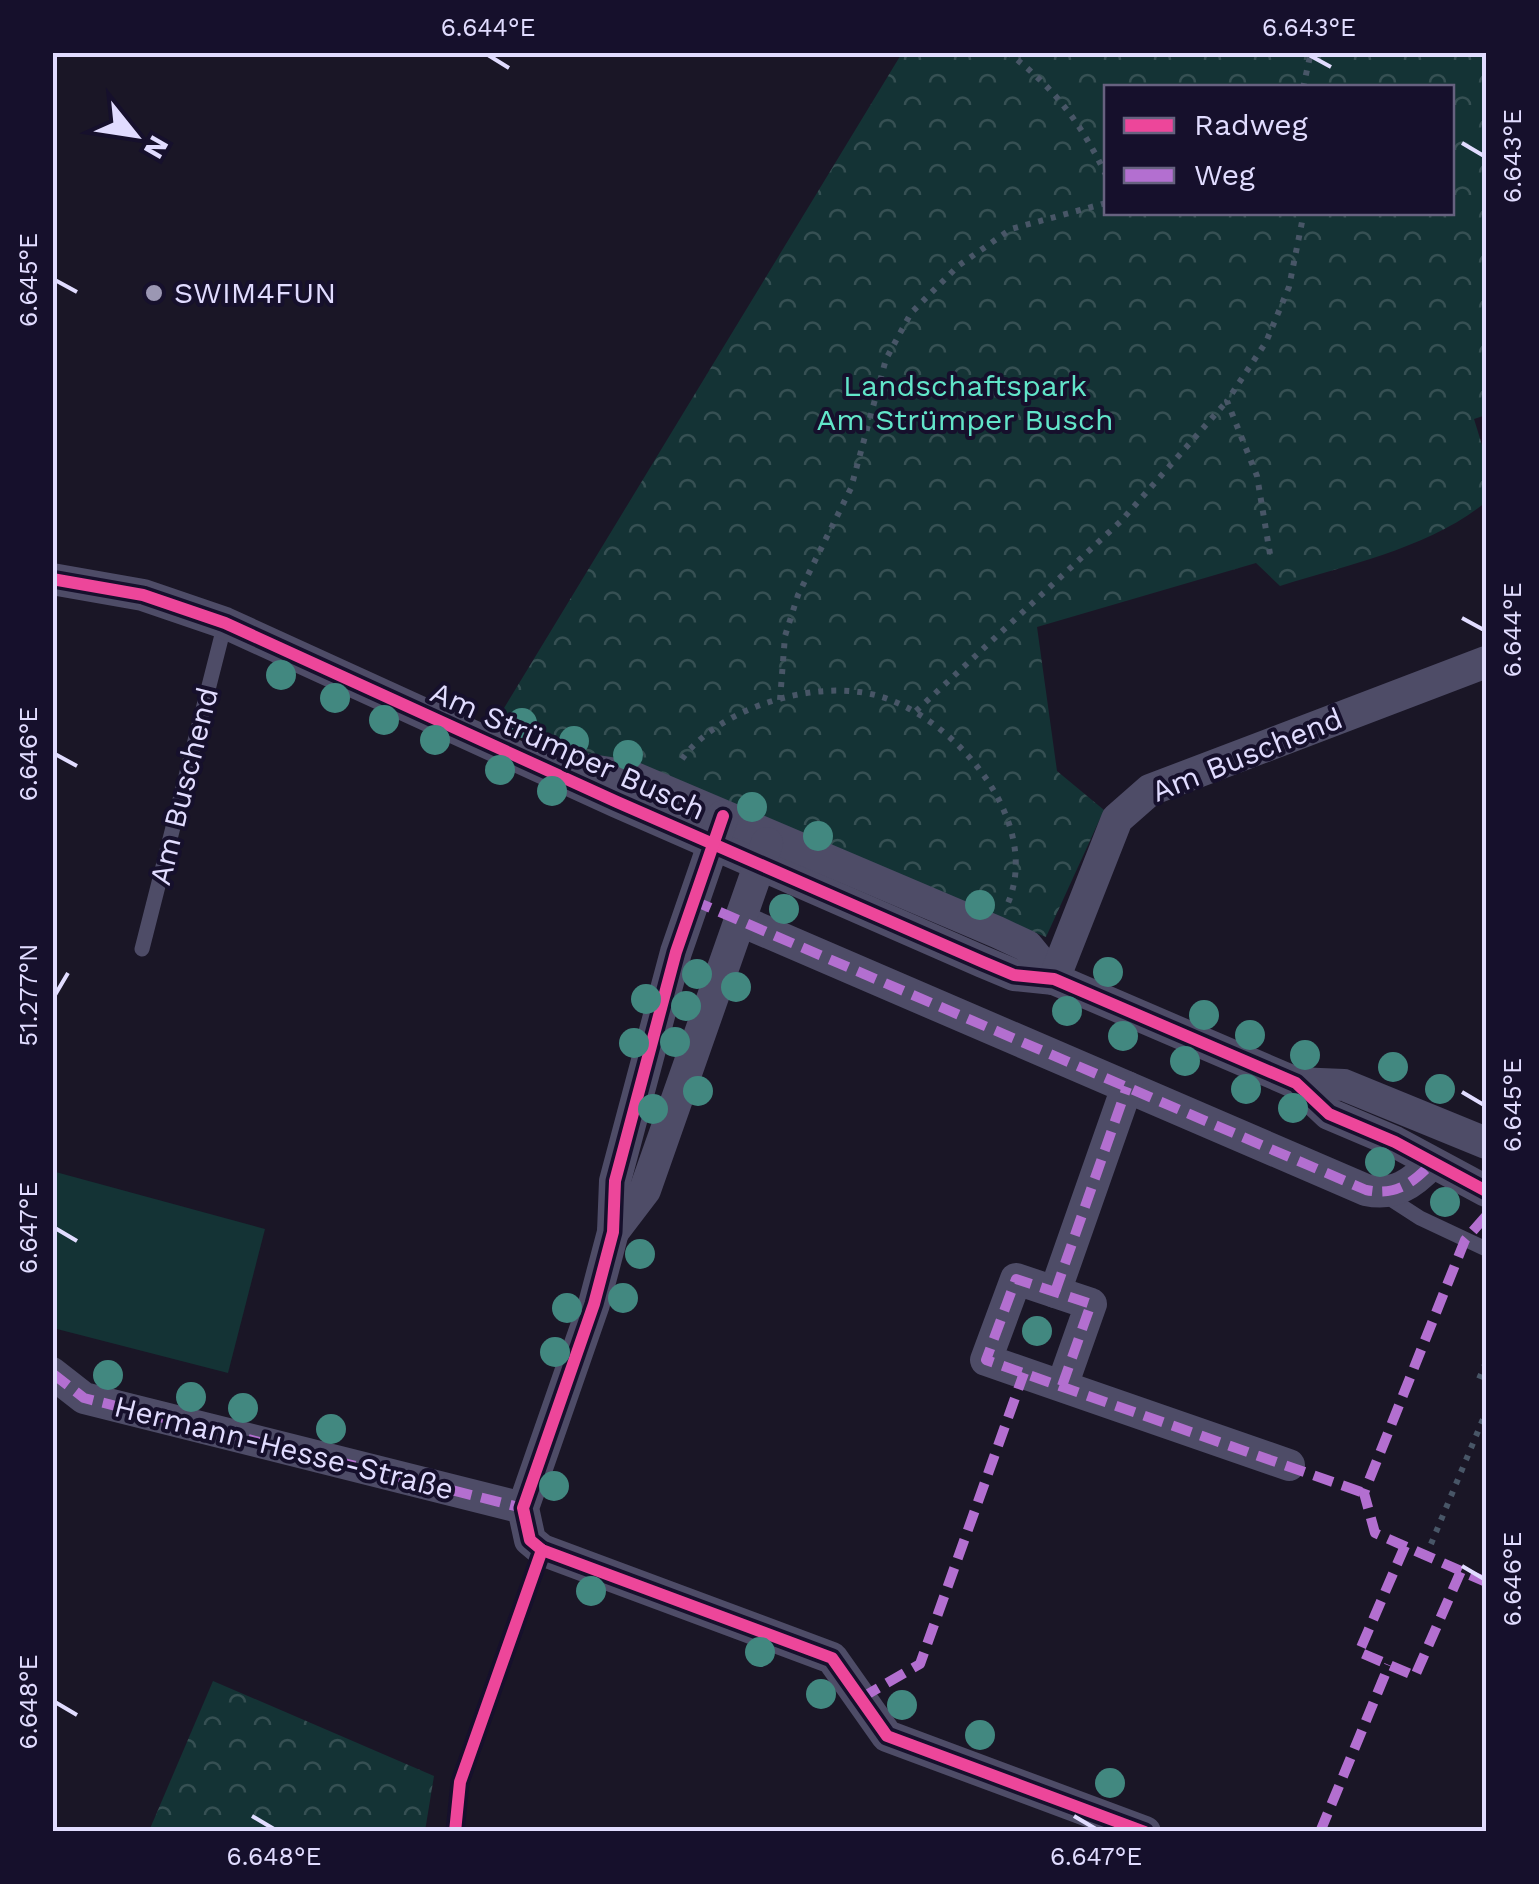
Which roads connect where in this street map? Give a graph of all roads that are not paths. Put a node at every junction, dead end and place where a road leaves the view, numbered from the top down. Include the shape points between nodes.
1 (52, 580) edge
2 (225, 624) junction
3 (1486, 662) edge
4 (717, 830) junction
5 (765, 850) junction
6 (740, 920) junction
7 (142, 949) dead end
8 (1054, 978) junction
9 (1296, 1083) junction
10 (1126, 1087) junction
11 (1486, 1143) edge
12 (1432, 1162) junction
13 (1486, 1191) edge
14 (1383, 1193) junction
15 (612, 1232) junction
16 (1486, 1249) edge
17 (1054, 1292) junction
18 (52, 1373) edge
19 (1062, 1386) junction
20 (1289, 1465) dead end
21 (523, 1508) junction
22 (1145, 1832) edge

1 - 2 street, Am Strümper Busch via 143,595
2 - 4 street, Am Strümper Busch via 528,760 630,776
2 - 7 lane, Am Buschend
3 - 8 street, Am Buschend via 1150,790 1117,819
4 - 5 street, Am Strümper Busch
4 - 15 street via 676,952 615,1181
5 - 6 street
5 - 8 street, Am Strümper Busch via 1027,946
6 - 10 street
6 - 15 street via 645,1190
8 - 9 street, Am Strümper Busch
9 - 11 street, Am Strümper Busch via 1344,1085
9 - 12 street, Am Strümper Busch via 1330,1114
10 - 14 street
10 - 17 street
12 - 13 street, Am Strümper Busch
12 - 14 street via 1403,1188
14 - 16 lane
15 - 21 street
17 - 19 street via 1091,1304
17 - 19 street via 1016,1279 986,1360
18 - 21 street, Hermann-Hesse-Straße via 84,1398
19 - 20 street
21 - 22 street via 530,1540 542,1550 832,1658 887,1736

